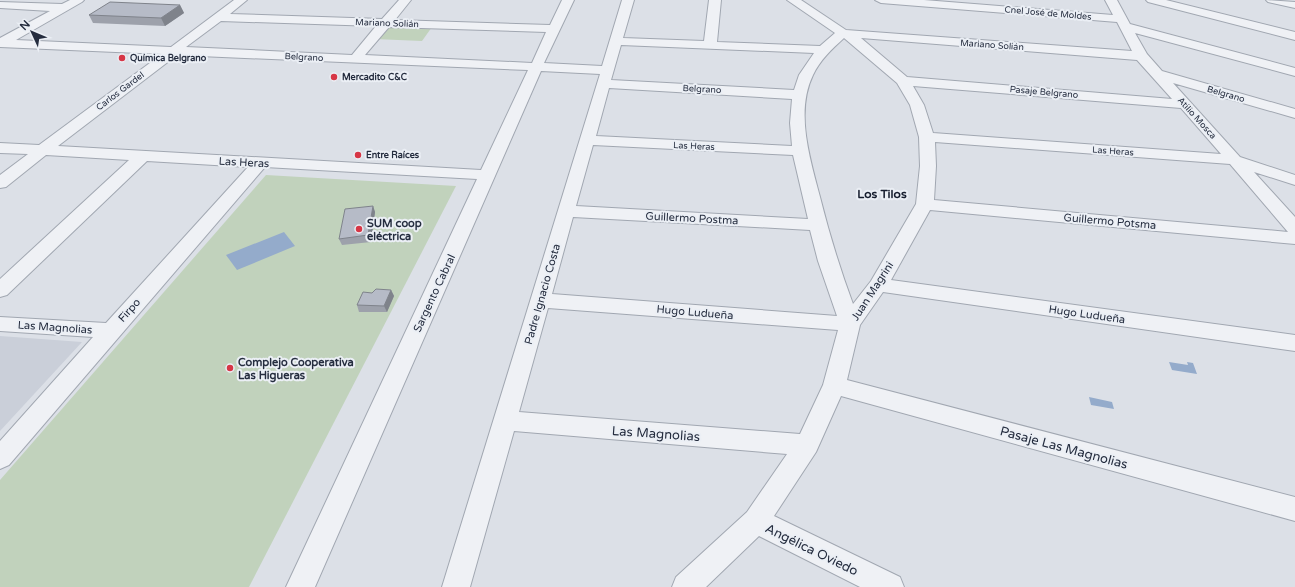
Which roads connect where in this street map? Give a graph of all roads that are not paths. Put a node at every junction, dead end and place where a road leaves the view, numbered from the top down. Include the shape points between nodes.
1 (78, 0) edge
2 (241, 0) edge
3 (405, 0) edge
4 (568, 0) edge
5 (628, 0) edge
6 (715, 0) edge
7 (793, 0) edge
8 (881, 0) edge
9 (1111, 0) edge
10 (1152, 0) edge
11 (1272, 0) edge
12 (0, 5) edge
13 (1295, 5) edge
14 (64, 8) junction
15 (218, 17) junction
16 (386, 23) junction
17 (1122, 23) junction
18 (555, 29) junction
19 (843, 33) junction
20 (1295, 36) edge
21 (616, 41) junction
22 (0, 44) edge
23 (710, 45) junction
24 (822, 50) junction
25 (172, 51) junction
26 (1140, 56) junction
27 (355, 59) junction
28 (536, 67) junction
29 (1295, 72) edge
30 (1157, 74) junction
31 (606, 77) junction
32 (903, 81) junction
33 (800, 95) junction
34 (1185, 104) junction
35 (1295, 114) edge
36 (927, 136) junction
37 (588, 140) junction
38 (0, 148) edge
39 (43, 150) junction
40 (800, 152) junction
41 (143, 156) junction
42 (1235, 160) junction
43 (260, 163) junction
44 (488, 175) junction
45 (1295, 180) edge
46 (0, 183) edge
47 (925, 204) junction
48 (566, 211) junction
49 (818, 225) junction
50 (1295, 228) edge
51 (1295, 238) edge
52 (878, 285) junction
53 (0, 290) edge
54 (541, 300) junction
55 (0, 324) edge
56 (850, 324) junction
57 (110, 331) junction
58 (1295, 343) edge
59 (834, 385) junction
60 (505, 421) junction
61 (807, 445) junction
62 (0, 458) edge
63 (1295, 509) edge
64 (756, 521) junction
65 (300, 587) edge
66 (456, 587) edge
67 (686, 587) edge
68 (890, 587) edge

1 - 14 street
2 - 15 street, Carlos Gardel
3 - 16 street
4 - 18 street, Sargento Cabral
5 - 21 street, Padre Ignacio Costa
6 - 23 street
7 - 19 street, Juan Magrini
8 - 17 street, Cnel José de Moldes
9 - 17 street, Atilio Mosca
10 - 20 street
11 - 13 street
12 - 14 street
14 - 22 street
15 - 16 street, Mariano Solián
15 - 25 street, Carlos Gardel
16 - 18 street, Mariano Solián
16 - 27 street
17 - 26 street, Atilio Mosca
17 - 29 street
18 - 28 street, Sargento Cabral
19 - 24 street
19 - 26 street, Mariano Solián
19 - 32 street, Juan Magrini via 852,37
21 - 23 street
21 - 31 street, Padre Ignacio Costa
22 - 25 street, Belgrano
23 - 24 street
24 - 33 street via 806,75
25 - 27 street, Belgrano
25 - 39 street, Carlos Gardel
26 - 30 street, Atilio Mosca
27 - 28 street, Belgrano
28 - 31 street, Belgrano
28 - 44 street, Sargento Cabral
30 - 34 street, Atilio Mosca
30 - 35 street, Belgrano
31 - 33 street, Belgrano
31 - 37 street, Padre Ignacio Costa
32 - 34 street, Pasaje Belgrano
32 - 36 street, Juan Magrini via 917,105
33 - 40 street via 797,122
34 - 42 street, Atilio Mosca
36 - 42 street, Las Heras
36 - 47 street, Juan Magrini
37 - 40 street, Las Heras
37 - 48 street, Padre Ignacio Costa
38 - 39 street, Las Heras
39 - 41 street, Las Heras
39 - 46 street, Carlos Gardel
40 - 49 street
41 - 43 street, Las Heras
41 - 53 street
42 - 45 street, Las Heras
42 - 50 street, Atilio Mosca
43 - 44 street, Las Heras
43 - 57 street, Firpo
44 - 65 street, Sargento Cabral
47 - 51 street, Guillermo Potsma
47 - 52 street, Juan Magrini
48 - 49 street, Guillermo Postma
48 - 54 street, Padre Ignacio Costa
49 - 56 street
52 - 56 street, Juan Magrini
52 - 58 street, Hugo Ludueña
54 - 56 street, Hugo Ludueña
54 - 60 street, Padre Ignacio Costa
55 - 57 street, Las Magnolias
56 - 59 street, Juan Magrini
57 - 62 street, Firpo
59 - 61 street, Juan Magrini
59 - 63 street, Pasaje Las Magnolias
60 - 61 street, Las Magnolias
60 - 66 street, Padre Ignacio Costa
61 - 64 street, Juan Magrini
64 - 67 street, Juan Magrini
64 - 68 street, Angélica Oviedo

